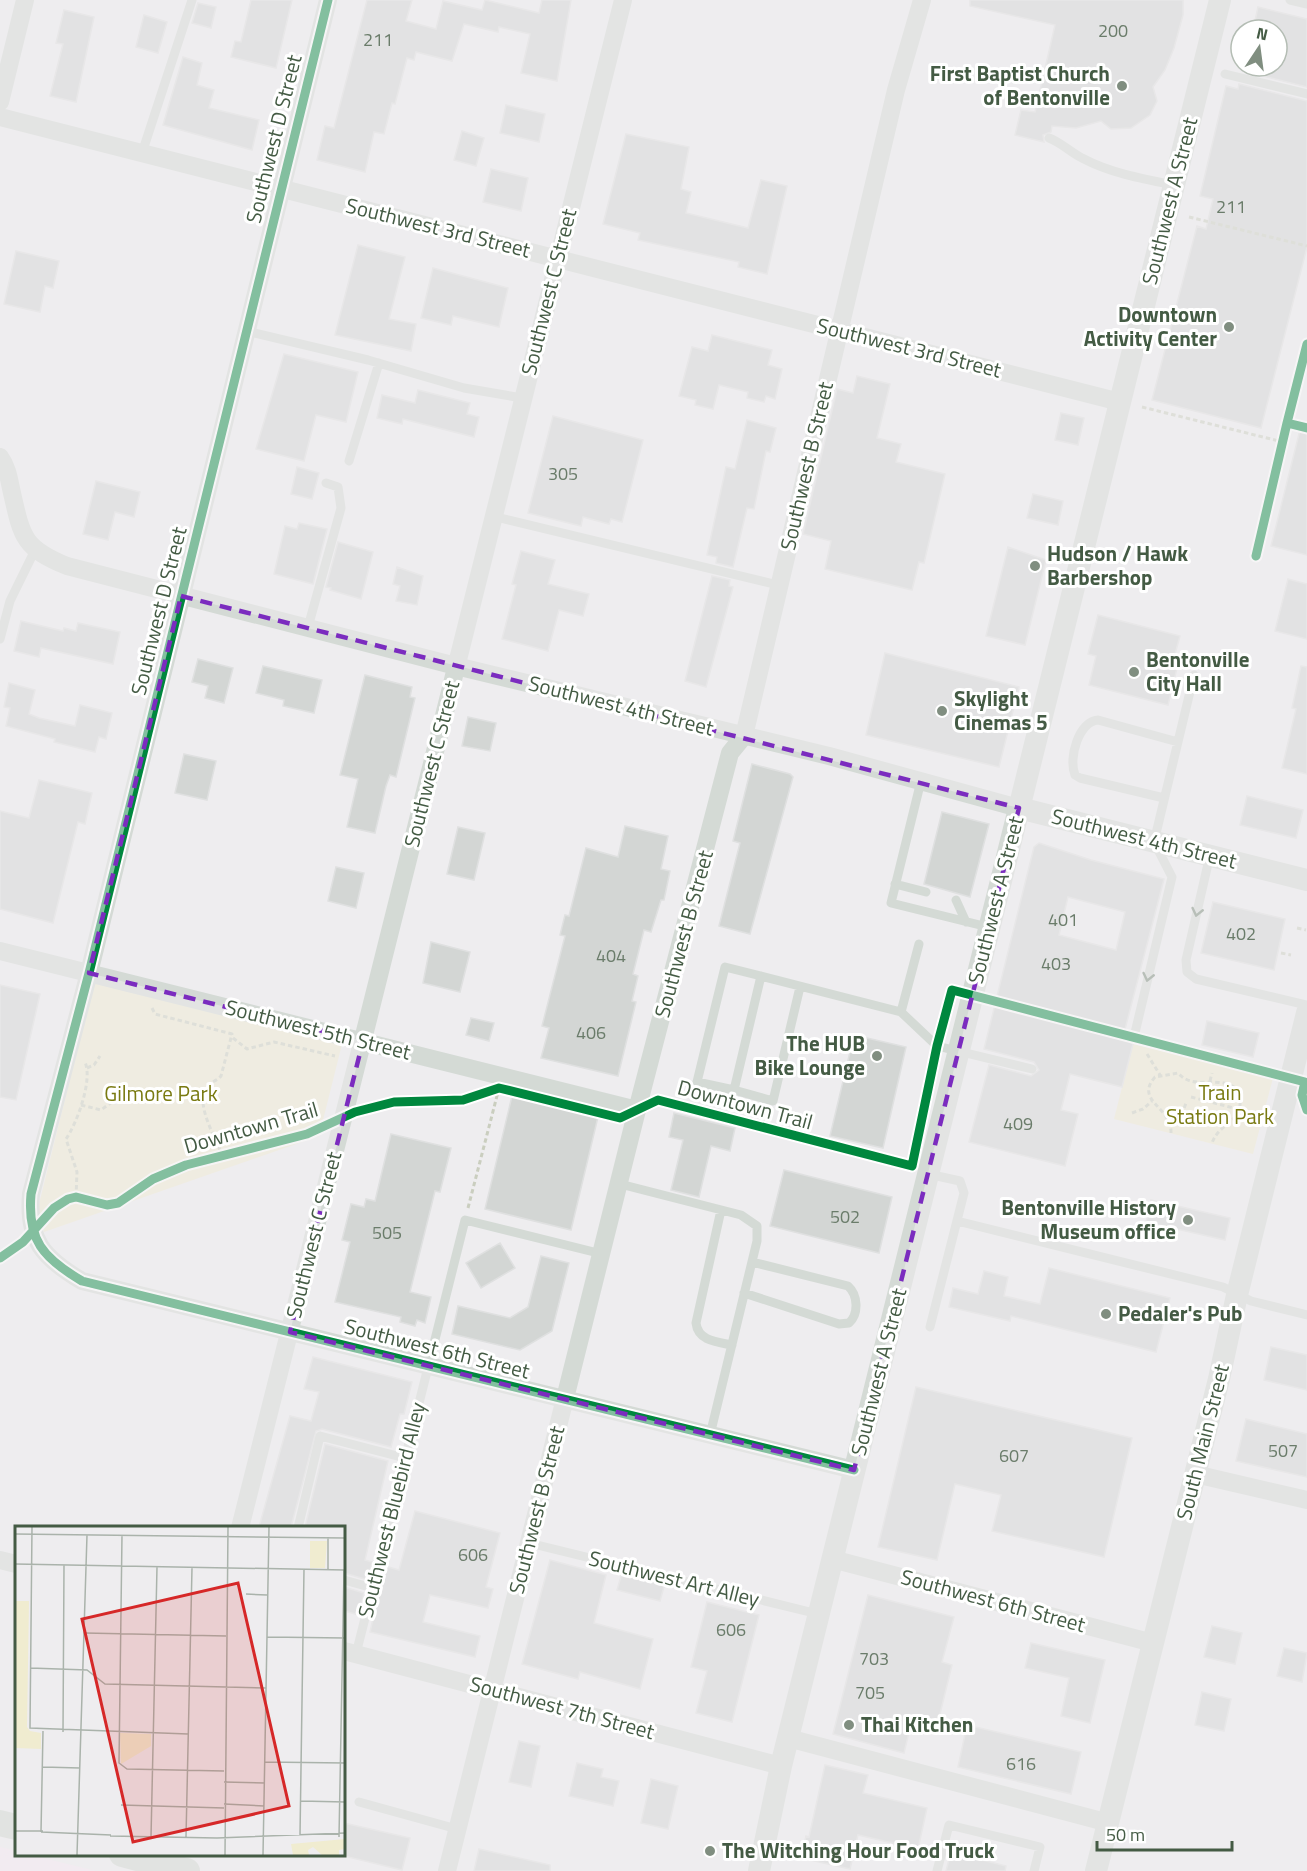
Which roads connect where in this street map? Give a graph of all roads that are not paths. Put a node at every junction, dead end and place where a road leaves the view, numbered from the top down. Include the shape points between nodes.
1 (25, 0) edge
2 (192, 0) edge
3 (328, 0) edge
4 (623, 0) edge
5 (922, 0) edge
6 (1220, 0) edge
7 (1290, 0) edge
8 (1307, 4) edge
9 (1225, 74) dead end
10 (1307, 94) edge
11 (0, 102) edge
12 (0, 117) edge
13 (1049, 138) dead end
14 (142, 153) junction
15 (1174, 185) junction
16 (280, 188) junction
17 (558, 259) junction
18 (839, 330) junction
19 (246, 331) junction
20 (379, 363) junction
21 (522, 398) junction
22 (1120, 402) junction
23 (0, 458) edge
24 (349, 461) dead end
25 (326, 483) dead end
26 (492, 516) junction
27 (35, 550) junction
28 (778, 585) junction
29 (181, 596) junction
30 (308, 627) junction
31 (0, 639) edge
32 (456, 666) junction
33 (1194, 675) dead end
34 (744, 736) junction
35 (1178, 741) junction
36 (921, 781) junction
37 (1164, 798) junction
38 (1019, 808) junction
39 (1154, 842) junction
40 (1210, 855) junction
41 (1307, 880) edge
42 (895, 884) junction
43 (926, 892) dead end
44 (956, 900) dead end
45 (966, 922) junction
46 (989, 927) junction
47 (919, 944) dead end
48 (0, 951) edge
49 (89, 973) junction
50 (761, 976) junction
51 (800, 987) junction
52 (1307, 1005) edge
53 (901, 1012) junction
54 (1307, 1013) edge
55 (363, 1041) junction
56 (958, 1051) junction
57 (1032, 1069) dead end
58 (1276, 1073) dead end
59 (734, 1090) junction
60 (637, 1110) junction
61 (928, 1174) junction
62 (620, 1184) junction
63 (721, 1210) junction
64 (957, 1221) junction
65 (32, 1231) joint
66 (602, 1254) junction
67 (752, 1262) junction
68 (744, 1293) junction
69 (1237, 1295) junction
70 (1307, 1315) edge
71 (930, 1327) dead end
72 (290, 1332) junction
73 (732, 1345) junction
74 (429, 1366) junction
75 (565, 1399) junction
76 (710, 1435) junction
77 (405, 1458) junction
78 (854, 1470) junction
79 (1195, 1474) junction
80 (1307, 1500) edge
81 (240, 1526) edge
82 (298, 1526) edge
83 (529, 1543) junction
84 (832, 1559) junction
85 (0, 1560) edge
86 (15, 1564) edge
87 (345, 1580) edge
88 (373, 1588) junction
89 (818, 1615) junction
90 (1153, 1643) junction
91 (350, 1652) edge
92 (492, 1690) junction
93 (788, 1738) junction
94 (781, 1766) junction
95 (359, 1802) dead end
96 (0, 1823) edge
97 (1108, 1823) junction
98 (15, 1827) edge
99 (457, 1829) junction
100 (135, 1856) edge
101 (154, 1859) edge
102 (187, 1871) edge
103 (447, 1871) edge
104 (759, 1871) edge
105 (937, 1871) edge
106 (1034, 1871) edge
107 (1096, 1871) edge

1 - 11 street
2 - 14 lane
3 - 16 street, Southwest D Street
4 - 17 street, Southwest C Street
5 - 18 street, Southwest B Street via 896,90
6 - 15 street, Southwest A Street
7 - 8 lane
9 - 10 lane
12 - 14 street, Southwest 3rd Street
13 - 15 lane via 1081,158 1131,177
14 - 16 street, Southwest 3rd Street
15 - 22 street, Southwest A Street
16 - 17 street, Southwest 3rd Street
16 - 19 street, Southwest D Street
17 - 18 street, Southwest 3rd Street
17 - 21 street, Southwest C Street
18 - 22 street, Southwest 3rd Street
18 - 28 street, Southwest B Street
19 - 20 lane
19 - 29 street, Southwest D Street
20 - 21 lane via 464,388
20 - 24 lane
21 - 26 street, Southwest C Street
22 - 38 street, Southwest A Street
23 - 27 street via 8,473 21,530
25 - 30 lane via 338,487 341,508
26 - 28 lane
26 - 32 street, Southwest C Street
27 - 29 street, Southwest 4th Street via 67,566
27 - 31 lane via 10,601
28 - 34 street, Southwest B Street
29 - 30 street, Southwest 4th Street
29 - 49 street, Southwest D Street
30 - 32 street, Southwest 4th Street
32 - 34 street, Southwest 4th Street
32 - 55 street, Southwest C Street
33 - 35 lane
34 - 36 street, Southwest 4th Street
34 - 60 street, Southwest B Street via 730,753
35 - 37 lane
35 - 37 lane via 1091,721 1082,728 1073,762 1075,775 1080,778
36 - 38 street, Southwest 4th Street
36 - 42 lane
37 - 39 lane
38 - 39 street, Southwest 4th Street
38 - 46 street, Southwest A Street
39 - 40 street, Southwest 4th Street
39 -> 58 lane via 1172,877 1135,1037
40 - 41 street, Southwest 4th Street
40 -> 52 lane via 1186,960 1187,972 1196,980
42 - 43 lane
42 - 45 lane via 891,903
44 - 45 lane
45 - 46 lane
46 - 56 street, Southwest A Street
47 - 53 lane
48 - 49 street, Southwest 5th Street
49 - 55 street, Southwest 5th Street
49 - 65 street, Southwest D Street via 31,1194
50 - 51 lane
50 - 59 lane
50 - 59 lane via 725,967 697,1082
51 - 53 lane
51 - 59 lane via 773,1101
53 - 56 lane via 937,1046
54 - 69 street, South Main Street
55 - 60 street, Southwest 5th Street
55 - 72 street, Southwest C Street
56 - 57 lane
56 - 61 street, Southwest A Street
60 - 62 street, Southwest B Street
61 - 64 lane via 960,1182 964,1193
61 - 78 street, Southwest A Street
62 - 63 lane
62 - 66 street, Southwest B Street
63 - 67 lane via 741,1215 757,1226
63 - 73 lane via 696,1323 702,1336
64 - 69 lane via 1223,1287
64 - 71 lane
65 - 72 street, Southwest 6th Street via 58,1267 82,1281
66 - 74 lane, Southwest Bluebird Alley via 465,1220
66 - 75 street, Southwest B Street
67 - 68 lane
67 - 68 lane via 848,1286 855,1291 853,1320 839,1324
68 - 73 lane
69 - 70 lane
69 - 79 street, South Main Street
72 - 74 street, Southwest 6th Street
72 - 81 street, Southwest C Street
73 - 76 lane
74 - 75 street, Southwest 6th Street
74 - 77 lane, Southwest Bluebird Alley
75 - 76 street, Southwest 6th Street
75 - 83 street, Southwest B Street
76 - 78 street, Southwest 6th Street
77 - 82 lane via 320,1436
77 - 88 lane, Southwest Bluebird Alley
78 - 84 street, Southwest A Street
79 - 80 street
79 - 90 street, South Main Street
83 - 89 lane, Southwest Art Alley
83 - 92 street, Southwest B Street
84 - 89 street, Southwest A Street
84 - 90 street, Southwest 6th Street
85 - 86 street
87 - 88 lane
88 - 91 lane, Southwest Bluebird Alley
89 - 93 street, Southwest A Street
90 - 97 street, South Main Street
91 - 92 street, Southwest 7th Street
92 - 94 street, Southwest 7th Street
92 - 99 street, Southwest B Street
93 - 94 street, Southwest A Street
93 - 97 street
94 - 104 street, Southwest A Street
95 - 99 lane
96 - 98 main road
97 - 107 street, South Main Street
99 - 103 street, Southwest B Street
100 - 101 main road
101 - 102 main road
105 - 106 lane via 949,1825 1040,1847

